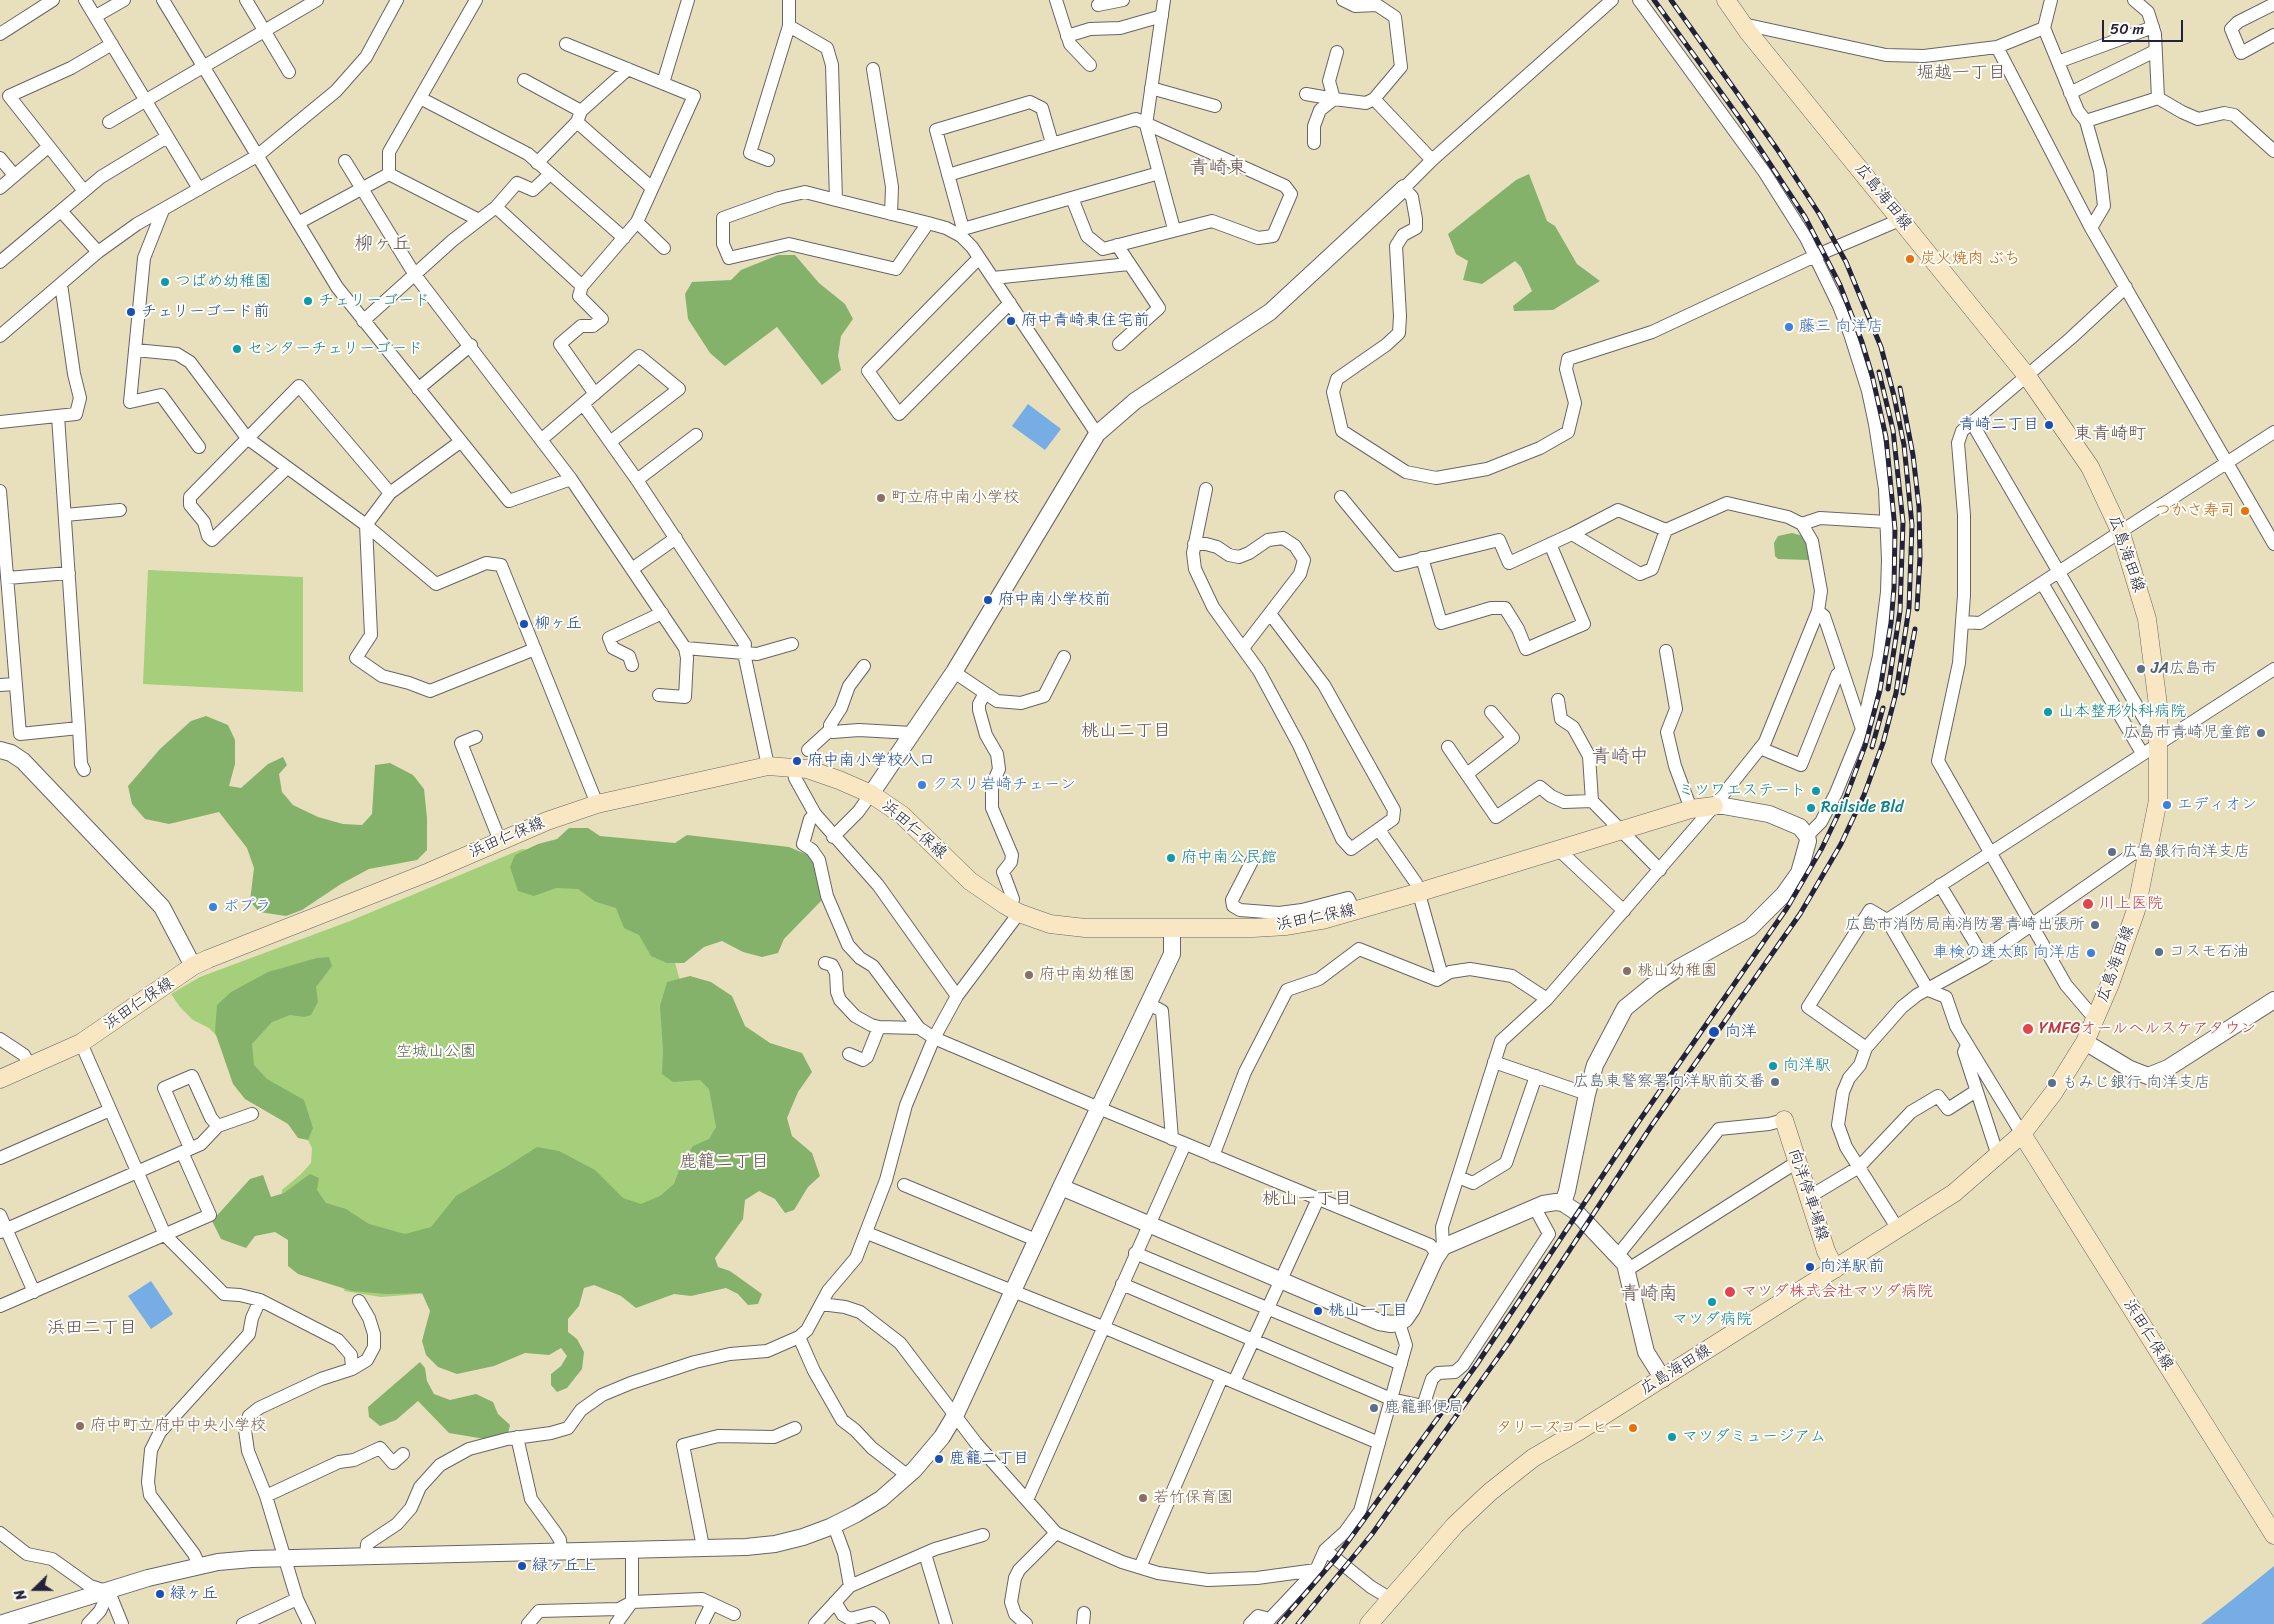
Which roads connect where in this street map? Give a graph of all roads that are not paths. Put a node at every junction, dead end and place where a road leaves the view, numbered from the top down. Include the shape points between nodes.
1 (54, 0) edge
2 (85, 0) edge
3 (124, 0) edge
4 (163, 0) edge
5 (246, 0) edge
6 (317, 0) edge
7 (384, 0) edge
8 (397, 0) edge
9 (476, 0) edge
10 (688, 0) edge
11 (789, 0) edge
12 (1056, 0) edge
13 (1123, 0) edge
14 (1164, 0) edge
15 (1343, 0) edge
16 (1612, 0) edge
17 (1639, 0) edge
18 (1726, 0) edge
19 (2052, 0) edge
20 (2134, 0) edge
21 (2274, 4) edge
22 (1098, 5) dead end
23 (391, 12) junction
24 (96, 16) junction
25 (1162, 16) junction
26 (1743, 24) junction
27 (789, 26) junction
28 (2153, 27) junction
29 (2044, 28) junction
30 (265, 30) junction
31 (0, 34) edge
32 (2274, 35) edge
33 (1068, 36) junction
34 (112, 44) junction
35 (566, 44) dead end
36 (1997, 47) junction
37 (2155, 51) junction
38 (1337, 52) dead end
39 (2058, 62) junction
40 (1090, 65) dead end
41 (203, 66) junction
42 (628, 69) junction
43 (873, 69) dead end
44 (289, 72) dead end
45 (524, 80) dead end
46 (663, 83) junction
47 (1151, 88) junction
48 (2070, 93) junction
49 (1306, 94) dead end
50 (420, 98) junction
51 (2158, 98) junction
52 (1334, 99) junction
53 (1374, 99) junction
54 (146, 100) junction
55 (1215, 106) dead end
56 (579, 116) junction
57 (2086, 121) junction
58 (109, 122) dead end
59 (1146, 125) junction
60 (167, 137) junction
61 (1314, 143) dead end
62 (1052, 144) junction
63 (48, 147) junction
64 (2274, 151) edge
65 (257, 156) junction
66 (0, 158) edge
67 (768, 160) dead end
68 (1432, 160) junction
69 (345, 161) dead end
70 (537, 163) junction
71 (1159, 173) junction
72 (390, 174) junction
73 (550, 174) junction
74 (14, 175) junction
75 (948, 175) junction
76 (0, 188) edge
77 (361, 188) junction
78 (652, 188) junction
79 (1404, 188) junction
80 (199, 189) junction
81 (84, 191) junction
82 (1072, 198) junction
83 (836, 200) junction
84 (496, 207) junction
85 (163, 210) junction
86 (61, 211) junction
87 (891, 214) junction
88 (1902, 219) junction
89 (478, 220) junction
90 (637, 222) junction
91 (298, 223) junction
92 (928, 223) junction
93 (2091, 228) junction
94 (1174, 229) junction
95 (962, 233) junction
96 (624, 238) junction
97 (1117, 245) junction
98 (664, 248) dead end
99 (98, 252) junction
100 (1815, 256) junction
101 (979, 258) junction
102 (0, 262) edge
103 (1129, 264) junction
104 (415, 275) junction
105 (993, 278) junction
106 (61, 284) junction
107 (582, 286) junction
108 (2126, 287) junction
109 (1010, 303) junction
110 (363, 321) junction
111 (0, 336) edge
112 (1119, 344) dead end
113 (471, 345) junction
114 (135, 350) junction
115 (2027, 376) junction
116 (418, 389) junction
117 (595, 394) junction
118 (583, 404) junction
119 (58, 416) junction
120 (0, 422) edge
121 (1972, 423) junction
122 (2274, 432) edge
123 (1097, 434) junction
124 (696, 435) dead end
125 (247, 438) junction
126 (542, 440) junction
127 (460, 442) junction
128 (610, 442) junction
129 (199, 447) dead end
130 (2226, 462) junction
131 (287, 468) junction
132 (571, 479) junction
133 (637, 480) junction
134 (1206, 489) dead end
135 (0, 490) edge
136 (390, 493) junction
137 (1342, 497) dead end
138 (120, 510) dead end
139 (65, 515) junction
140 (1888, 522) junction
141 (1802, 524) junction
142 (366, 525) junction
143 (1666, 530) junction
144 (2121, 533) junction
145 (1572, 534) junction
146 (676, 538) junction
147 (1194, 544) junction
148 (1550, 544) junction
149 (2274, 544) edge
150 (1422, 558) junction
151 (632, 569) junction
152 (69, 573) junction
153 (2059, 573) junction
154 (7, 578) junction
155 (2042, 583) junction
156 (1818, 612) junction
157 (662, 613) junction
158 (1271, 615) junction
159 (1962, 622) junction
160 (792, 644) dead end
161 (685, 648) junction
162 (1243, 648) junction
163 (535, 649) junction
164 (1666, 651) dead end
165 (744, 653) junction
166 (1064, 657) dead end
167 (632, 665) dead end
168 (864, 666) dead end
169 (2274, 669) edge
170 (1842, 671) junction
171 (954, 672) junction
172 (14, 684) junction
173 (0, 685) edge
174 (985, 693) junction
175 (659, 695) dead end
176 (1558, 700) dead end
177 (1491, 712) dead end
178 (2159, 723) junction
179 (79, 728) junction
180 (1862, 729) junction
181 (830, 730) junction
182 (912, 733) junction
183 (476, 737) dead end
184 (2159, 742) junction
185 (1448, 747) dead end
186 (1760, 748) junction
187 (0, 750) edge
188 (808, 750) dead end
189 (2142, 753) junction
190 (768, 766) junction
191 (793, 767) junction
192 (84, 770) dead end
193 (1467, 774) junction
194 (871, 794) junction
195 (1592, 801) junction
196 (597, 804) junction
197 (1714, 806) junction
198 (1691, 809) junction
199 (815, 814) junction
200 (1380, 830) junction
201 (1622, 830) junction
202 (1807, 836) junction
203 (834, 837) junction
204 (500, 841) junction
205 (1558, 850) junction
206 (1990, 852) junction
207 (2146, 855) junction
208 (1253, 859) dead end
209 (1660, 870) junction
210 (1940, 885) junction
211 (1420, 892) junction
212 (1015, 910) junction
213 (1624, 911) junction
214 (1355, 912) junction
215 (1887, 920) junction
216 (2032, 927) junction
217 (1172, 929) junction
218 (1984, 958) junction
219 (825, 963) dead end
220 (192, 966) junction
221 (1442, 976) junction
222 (1928, 990) junction
223 (957, 996) junction
224 (1547, 999) junction
225 (2274, 1000) edge
226 (1147, 1003) junction
227 (2095, 1019) junction
228 (879, 1027) junction
229 (919, 1028) junction
230 (934, 1038) junction
231 (0, 1039) edge
232 (2085, 1042) junction
233 (81, 1043) junction
234 (1967, 1045) junction
235 (1866, 1048) junction
236 (849, 1054) dead end
237 (1494, 1062) junction
238 (30, 1066) junction
239 (1536, 1076) junction
240 (0, 1079) edge
241 (1976, 1092) junction
242 (1587, 1094) junction
243 (1098, 1107) junction
244 (110, 1110) junction
245 (252, 1114) dead end
246 (1784, 1120) joint
247 (218, 1126) junction
248 (2022, 1134) junction
249 (1172, 1139) junction
250 (1185, 1144) junction
251 (186, 1150) junction
252 (1213, 1156) junction
253 (1998, 1156) junction
254 (0, 1158) edge
255 (1797, 1162) junction
256 (1859, 1167) junction
257 (137, 1172) junction
258 (1458, 1177) junction
259 (904, 1185) dead end
260 (1061, 1187) junction
261 (1809, 1198) junction
262 (1318, 1199) junction
263 (1563, 1204) junction
264 (1535, 1208) junction
265 (0, 1215) edge
266 (1148, 1224) junction
267 (1898, 1228) junction
268 (3, 1230) edge
269 (866, 1233) junction
270 (165, 1235) junction
271 (1036, 1240) junction
272 (1440, 1251) junction
273 (1135, 1253) junction
274 (1618, 1255) junction
275 (1835, 1269) junction
276 (1627, 1270) junction
277 (1281, 1280) junction
278 (1122, 1284) junction
279 (1014, 1291) junction
280 (34, 1292) junction
281 (260, 1300) junction
282 (358, 1301) dead end
283 (821, 1304) junction
284 (0, 1306) edge
285 (1268, 1308) junction
286 (1399, 1322) junction
287 (1103, 1327) junction
288 (799, 1337) junction
289 (1253, 1340) junction
290 (1401, 1364) junction
291 (352, 1369) junction
292 (1222, 1377) junction
293 (1663, 1379) junction
294 (1234, 1382) junction
295 (1391, 1399) junction
296 (955, 1417) junction
297 (796, 1428) dead end
298 (518, 1437) junction
299 (1379, 1443) junction
300 (403, 1454) dead end
301 (908, 1476) junction
302 (266, 1496) junction
303 (1027, 1500) junction
304 (834, 1526) junction
305 (0, 1533) edge
306 (1056, 1533) junction
307 (983, 1534) dead end
308 (2274, 1534) edge
309 (703, 1547) junction
310 (632, 1549) junction
311 (1325, 1550) junction
312 (561, 1552) junction
313 (925, 1554) junction
314 (366, 1556) junction
315 (285, 1559) junction
316 (199, 1565) junction
317 (1140, 1568) junction
318 (1316, 1570) junction
319 (850, 1586) junction
320 (109, 1592) junction
321 (297, 1599) junction
322 (1390, 1599) junction
323 (632, 1602) junction
324 (835, 1602) junction
325 (712, 1604) junction
326 (734, 1614) dead end
327 (1268, 1622) edge
328 (0, 1624) edge
329 (88, 1624) edge
330 (122, 1624) edge
331 (242, 1624) edge
332 (309, 1624) edge
333 (528, 1624) edge
334 (616, 1624) edge
335 (702, 1624) edge
336 (816, 1624) edge
337 (883, 1624) edge
338 (946, 1624) edge
339 (1026, 1624) edge
340 (1250, 1624) edge
341 (1369, 1624) edge

1 - 31 street
2 - 24 street
3 - 24 street
4 - 41 street
5 - 30 street
6 - 30 street
7 - 23 street
8 - 23 street
9 - 50 street
10 - 46 street
11 - 27 street
12 - 33 street
13 - 22 street
14 - 25 street
15 - 53 street via 1355,6 1377,5 1395,17 1401,67
16 - 68 street
17 - 100 street via 1765,173
18 - 26 main road, 広島海田線
19 - 29 street
20 - 28 street via 2148,12
21 - 32 street via 2238,22 2231,29 2241,54
23 - 65 street via 366,57 336,91
24 - 34 street
25 - 33 street via 1120,28 1090,29
25 - 47 street
26 - 36 street via 1886,55 1924,56
26 - 88 main road, 広島海田線
27 - 67 street via 750,153
27 - 83 street via 827,48 830,56
28 - 37 street
28 - 39 street
29 - 36 street
29 - 39 street
30 - 41 street
30 - 44 street
33 - 40 street via 1070,44
34 - 54 street
34 - 63 street via 71,68 9,96
35 - 42 street
36 - 93 street
37 - 48 street
37 - 51 street
38 - 52 street via 1328,81
39 - 48 street
41 - 54 street
41 - 65 street
42 - 46 street
42 - 56 street
43 - 87 street via 892,187
45 - 56 street
46 - 78 street via 694,96
47 - 55 street
47 - 59 street
48 - 57 street
49 - 52 street
50 - 70 street via 528,154
50 - 72 street via 389,152
51 - 57 street
51 - 64 street via 2198,119 2224,113 2234,115
52 - 53 street via 1366,104
52 - 61 street via 1320,110 1314,126
53 - 68 street
54 - 58 street
54 - 60 street
56 - 70 street
56 - 78 street
57 - 93 street via 2100,171 2104,206
59 - 62 street via 1136,119
59 - 71 street
59 - 94 street via 1285,186 1291,194 1273,236 1258,238 1212,220
60 - 80 street
60 - 81 street via 102,176
62 - 75 street
62 - 75 street via 1042,108 1030,102 936,130
63 - 74 street
63 - 81 street
65 - 80 street
65 - 91 street
66 - 74 street
68 - 79 street
69 - 77 street
70 - 73 street
71 - 82 street
71 - 94 street
72 - 77 street
72 - 89 street
73 - 84 street via 533,190 517,183
73 - 96 street
74 - 76 street
75 - 95 street
77 - 91 street
77 - 104 street
78 - 90 street
79 - 100 street via 1412,197 1416,228 1403,236 1396,246 1398,333 1337,379 1333,392 1342,431 1406,472 1436,478 1487,469 1540,448 1568,432 1575,404 1566,369 1568,359 1652,332
79 - 123 street via 1270,312 1135,401
80 - 85 street
81 - 86 street
82 - 95 street
82 - 97 street via 1087,236 1103,249
83 - 87 street
83 - 92 street via 805,192 723,218 723,244 729,258 789,244 896,269
84 - 89 street
84 - 107 street
85 - 99 street
85 - 114 street via 144,258
86 - 99 street
86 - 102 street
87 - 92 street
88 - 100 street
88 - 115 main road, 広島海田線
89 - 104 street
90 - 96 street
90 - 98 street
91 - 110 street via 336,287
92 - 95 street
93 - 108 street
94 - 97 street
95 - 101 street
96 - 107 street
97 - 103 street
99 - 106 street
100 - 140 street via 1847,327 1868,391 1881,457
101 - 105 street
101 - 109 street via 868,371 899,414
103 - 105 street
103 - 112 street via 1159,308
104 - 110 street
104 - 113 street
105 - 109 street
106 - 111 street
106 - 119 street via 80,398 76,414
107 - 117 street via 579,296 602,319 593,326 581,326 560,344
108 - 115 street
108 - 130 street
109 - 123 street
110 - 116 street
113 - 116 street
113 - 126 street
114 - 125 street via 177,354 190,362
114 - 129 street via 130,402 161,395
115 - 121 street
115 - 144 main road, 広島海田線 via 2090,467
116 - 127 street
117 - 118 street
117 - 128 street via 639,356 679,389
118 - 126 street
118 - 128 street
119 - 120 street
119 - 139 street
121 - 153 street
121 - 159 street via 1962,431 1958,443 1964,515
122 - 130 street
123 - 171 street
124 - 133 street
125 - 131 street
125 - 131 street via 190,497 190,505 204,522 212,540
125 - 136 street via 299,386
126 - 132 street
127 - 132 street via 508,501
127 - 136 street
128 - 133 street
130 - 144 street
130 - 149 street
131 - 142 street
132 - 151 street
133 - 146 street
134 - 147 street
135 - 154 street
136 - 142 street
137 - 150 street via 1397,564
138 - 139 street
139 - 152 street
140 - 141 street via 1820,518
140 - 180 street via 1887,592 1879,656
141 - 143 street via 1788,517 1727,503
141 - 156 street via 1812,541 1821,591
142 - 163 street via 436,584 486,564 501,566
142 - 163 street via 371,635 356,658 382,676 430,691
143 - 145 street via 1618,510
143 - 145 street via 1652,569 1640,574
144 - 153 street
144 - 178 main road, 広島海田線 via 2147,620
145 - 148 street
146 - 151 street
146 - 165 street via 745,644
147 - 158 street via 1217,547 1239,557 1268,540 1283,538 1295,546 1304,560 1300,574
147 - 162 street via 1195,568 1213,607
148 - 150 street via 1510,563 1499,540
148 - 150 street via 1584,624 1526,649 1505,608 1492,608 1441,623
151 - 157 street
152 - 154 street
152 - 179 street
153 - 155 street
153 - 178 street via 2145,720
154 - 172 street
155 - 159 street via 1980,623
155 - 189 street
156 - 170 street via 1824,616
156 - 186 street
157 - 161 street
157 - 167 street via 609,638 613,648 629,656
158 - 162 street
158 - 200 street via 1324,685 1394,810 1393,819
159 - 206 street via 1959,663 1938,762
160 - 165 street via 758,654
161 - 165 street
161 - 175 street via 684,697
162 - 200 street via 1300,745 1342,839 1351,849
163 - 196 street
164 - 198 street via 1676,708 1667,732
165 - 190 street
166 - 174 street via 1044,696 1021,703 997,701
168 - 181 street via 849,686
169 - 184 street
170 - 180 street
170 - 186 street via 1837,675 1801,765
171 - 174 street
171 - 182 street
172 - 173 street
172 - 179 street via 20,734
174 - 212 street via 979,710 986,735 998,754 1000,769 992,786 992,808 1012,855 1003,872
176 - 195 street via 1561,720 1573,727 1589,756
177 - 193 street via 1512,738
178 - 184 main road, 広島海田線
179 - 192 street
180 - 202 street via 1829,809
181 - 182 street
181 - 188 street
182 - 194 street
183 - 204 street via 461,744
184 - 189 street
184 - 207 main road, 広島海田線 via 2158,800
185 - 193 street
186 - 197 street
187 - 220 street via 22,761 162,907
189 - 206 street
190 - 191 main road, 浜田仁保線
190 - 196 main road, 浜田仁保線
191 - 194 main road, 浜田仁保線 via 839,780
191 - 199 street via 795,778
193 - 195 street via 1496,817 1540,787 1564,802
194 - 203 street
194 - 212 main road, 浜田仁保線 via 902,816 970,881
195 - 201 street
196 - 204 main road, 浜田仁保線
197 - 198 main road, 浜田仁保線
197 - 202 street via 1769,814 1800,827
197 - 209 street
198 - 201 main road, 浜田仁保線
199 - 203 street
199 - 229 street via 810,819 803,844 819,860 827,896 848,945 873,966
200 - 211 street
201 - 205 main road, 浜田仁保線
201 - 209 street
202 - 242 street via 1799,872 1771,909 1746,931 1680,967 1625,1008 1595,1065
203 - 223 street via 878,885
204 - 220 main road, 浜田仁保線
205 - 211 main road, 浜田仁保線
205 - 213 street
206 - 210 street
206 - 216 street
207 - 216 street via 2134,853
207 - 227 main road, 広島海田線 via 2136,910
208 - 214 street via 1232,900 1240,910 1261,913 1294,911 1348,898
209 - 213 street
210 - 215 street
210 - 218 street
211 - 214 main road, 浜田仁保線
211 - 221 street
212 - 217 main road, 浜田仁保線 via 1050,924
212 - 223 street
213 - 224 street
214 - 217 main road, 浜田仁保線 via 1287,926
215 - 222 street
215 - 235 street via 1870,910 1808,1007
216 - 218 street
216 - 227 street via 2066,985
217 - 226 street via 1172,954
218 - 222 street
219 - 228 street via 832,965 836,973 840,1000 855,1016
220 - 233 main road, 浜田仁保線
221 - 224 street via 1470,969 1512,976
221 - 252 street via 1437,980 1359,949 1319,979 1287,990 1245,1072
222 - 234 street via 1946,997
222 - 235 street via 1902,1007
223 - 230 street
224 - 237 street via 1501,1041
225 - 232 street via 2168,1068 2148,1076
226 - 243 street
226 - 249 street via 1162,1011
227 - 232 main road, 広島海田線
228 - 229 street
228 - 236 street via 867,1057 863,1060
229 - 230 street
230 - 243 street
230 - 269 street via 906,1105 886,1180
231 - 238 street via 24,1055
232 - 248 main road, 広島海田線 via 2054,1092
233 - 238 main road, 浜田仁保線
233 - 244 street
234 - 241 street via 1964,1052
234 - 248 street
235 - 256 street via 1860,1065 1843,1092 1838,1124 1846,1147
237 - 239 street
237 - 258 street
238 - 240 main road, 浜田仁保線
239 - 242 street
239 - 258 street via 1506,1162 1473,1183
241 - 253 street
241 - 256 street via 1948,1109 1938,1096 1911,1112
242 - 263 street
243 - 249 street
243 - 260 street
244 - 254 street
244 - 257 street
245 - 247 street
246 - 255 main road, 向洋停車場線
246 - 274 street via 1719,1129
247 - 251 street via 200,1144
247 - 251 street via 211,1118 192,1076 164,1088
248 - 253 main road, 広島海田線
248 - 308 main road, 浜田仁保線
249 - 250 street
250 - 252 street
250 - 266 street
251 - 257 street
251 - 270 street via 210,1215
252 - 262 street
253 - 267 main road, 広島海田線 via 1954,1194
255 - 261 main road, 向洋停車場線
255 - 276 street
256 - 261 street
256 - 267 street
257 - 268 street
257 - 270 street
258 - 272 street via 1442,1227
259 - 271 street
260 - 266 street
260 - 271 street
261 - 275 main road, 向洋停車場線
262 - 272 street
262 - 277 street
263 - 264 street via 1550,1202
263 - 274 street via 1575,1211
264 - 272 street
264 - 295 street via 1549,1234 1463,1365 1455,1372 1434,1375 1423,1406
265 - 268 street
266 - 273 street
266 - 277 street
267 - 275 main road, 広島海田線
268 - 280 street
269 - 279 street
269 - 283 street via 856,1258
270 - 280 street
270 - 281 street via 224,1294
271 - 279 street
272 - 286 street via 1412,1308
273 - 278 street
273 - 285 street
274 - 276 street
275 - 293 main road, 広島海田線
276 - 293 street via 1646,1352
277 - 285 street
277 - 286 street via 1379,1322
278 - 287 street
278 - 289 street
279 - 287 street
279 - 296 street
280 - 284 street
281 - 291 street via 338,1340 351,1355
281 - 316 street via 249,1334 160,1432 151,1450 150,1495
282 - 291 street via 372,1326 374,1347 367,1360
283 - 288 street via 807,1330
283 - 296 street via 860,1312 900,1343
285 - 289 street
285 - 290 street
286 - 290 street via 1406,1345
287 - 292 street
287 - 303 street
288 - 298 street via 767,1351 730,1354 695,1362 630,1383 602,1395 581,1410 568,1428
288 - 301 street via 842,1420
289 - 294 street
289 - 295 street
290 - 295 street
291 - 302 street via 321,1379 259,1408 249,1416 245,1430 248,1452
292 - 294 street
292 - 317 street
293 - 322 main road, 広島海田線 via 1533,1458 1490,1492 1455,1525
294 - 299 street
295 - 299 street
296 - 301 street via 933,1449
296 - 303 street
297 - 309 street via 774,1437 718,1436 683,1445
298 - 312 street via 531,1499 560,1540
298 - 314 street via 468,1449 440,1465 420,1487 410,1508 397,1524 367,1544
299 - 311 street via 1356,1518
300 - 302 street via 393,1463 380,1448 354,1460 338,1462
301 - 304 street via 869,1507
302 - 315 street
303 - 306 street
304 - 309 street via 775,1544 746,1548
304 - 319 street via 844,1553
305 - 320 street via 27,1554 52,1560 90,1586
306 - 317 street
306 - 339 street via 1015,1578 1011,1602 1015,1614
307 - 313 street
309 - 310 street
310 - 312 street
310 - 323 street
311 - 318 street
311 - 322 street
312 - 314 street
313 - 319 street
313 - 338 street
314 - 315 street
315 - 316 street
315 - 321 street
316 - 320 street
317 - 318 street via 1208,1580 1257,1578
318 - 327 street
319 - 324 street
320 - 328 street
320 - 329 street via 100,1611
320 - 330 street
321 - 331 street
321 - 332 street
322 - 341 main road, 広島海田線
323 - 325 street via 702,1599
323 - 333 street via 619,1609 539,1611
323 - 334 street
324 - 336 street
324 - 337 street via 843,1615 850,1619 873,1614
325 - 326 street
325 - 335 street
327 - 340 street via 1258,1616

